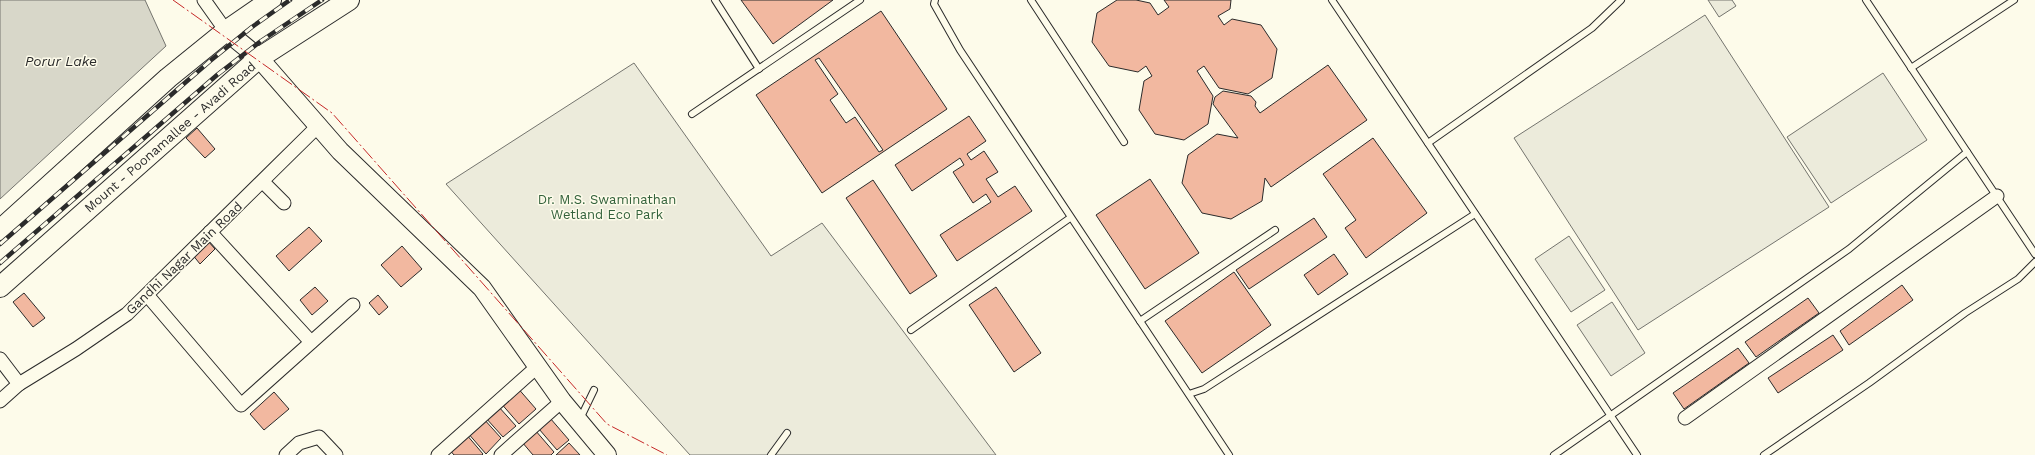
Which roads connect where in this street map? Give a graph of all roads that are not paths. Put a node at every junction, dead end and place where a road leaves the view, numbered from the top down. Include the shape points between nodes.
1 (204, 0) edge
2 (271, 0) edge
3 (349, 0) edge
4 (715, 0) edge
5 (860, 0) edge
6 (935, 0) edge
7 (1031, 0) edge
8 (1332, 0) edge
9 (1621, 0) edge
10 (1866, 0) edge
11 (2014, 0) edge
12 (226, 31) junction
13 (259, 58) junction
14 (1911, 68) junction
15 (759, 69) junction
16 (692, 114) dead end
17 (317, 127) junction
18 (1124, 142) dead end
19 (1428, 143) junction
20 (1967, 152) junction
21 (263, 182) junction
22 (1997, 196) junction
23 (284, 203) dead end
24 (1475, 214) junction
25 (1070, 218) junction
26 (0, 230) edge
27 (1276, 230) dead end
28 (210, 232) junction
29 (2035, 254) edge
30 (2035, 262) edge
31 (0, 287) edge
32 (148, 296) junction
33 (353, 305) dead end
34 (1140, 321) junction
35 (911, 330) dead end
36 (311, 342) junction
37 (0, 359) edge
38 (538, 366) junction
39 (19, 384) junction
40 (594, 390) dead end
41 (1188, 394) junction
42 (0, 401) edge
43 (562, 401) junction
44 (1611, 416) junction
45 (1685, 418) dead end
46 (578, 422) junction
47 (787, 433) dead end
48 (286, 455) edge
49 (336, 455) edge
50 (438, 455) edge
51 (501, 455) edge
52 (607, 455) edge
53 (771, 455) edge
54 (1229, 455) edge
55 (1554, 455) edge
56 (1637, 455) edge
57 (1764, 455) edge

1 - 12 street
2 - 12 main road
3 - 13 main road, Mount - Poonamallee - Avadi Road
4 - 15 lane
5 - 15 lane
6 - 25 lane via 934,4 960,50
7 - 18 lane
8 - 19 lane
9 - 19 lane via 1592,28
10 - 14 lane
11 - 14 lane
12 - 13 street
12 - 26 main road via 168,78
13 - 17 street
13 - 31 main road, Mount - Poonamallee - Avadi Road
14 - 20 lane
15 - 16 lane
17 - 21 street, Gandhi Nagar Main Road
17 - 38 street via 482,288
19 - 24 lane
20 - 22 lane
20 - 44 lane via 1849,249
21 - 23 street
21 - 28 street, Gandhi Nagar Main Road
22 - 29 lane
22 - 45 street
24 - 41 lane via 1204,389
24 - 44 lane
25 - 34 lane
25 - 35 lane
27 - 34 lane
28 - 32 street, Gandhi Nagar Main Road
28 - 36 street
30 - 57 lane via 2018,279 1965,313
32 - 36 street via 241,405
32 - 39 street, Gandhi Nagar Main Road via 128,314
33 - 36 street
34 - 41 lane
37 - 39 street
38 - 43 street
38 - 50 street
39 - 42 street, Gandhi Nagar Main Road
40 - 46 lane
41 - 54 lane
43 - 46 street
43 - 51 street
44 - 55 lane
44 - 56 lane
46 - 52 street
47 - 53 lane
48 - 49 street via 299,443 319,437

